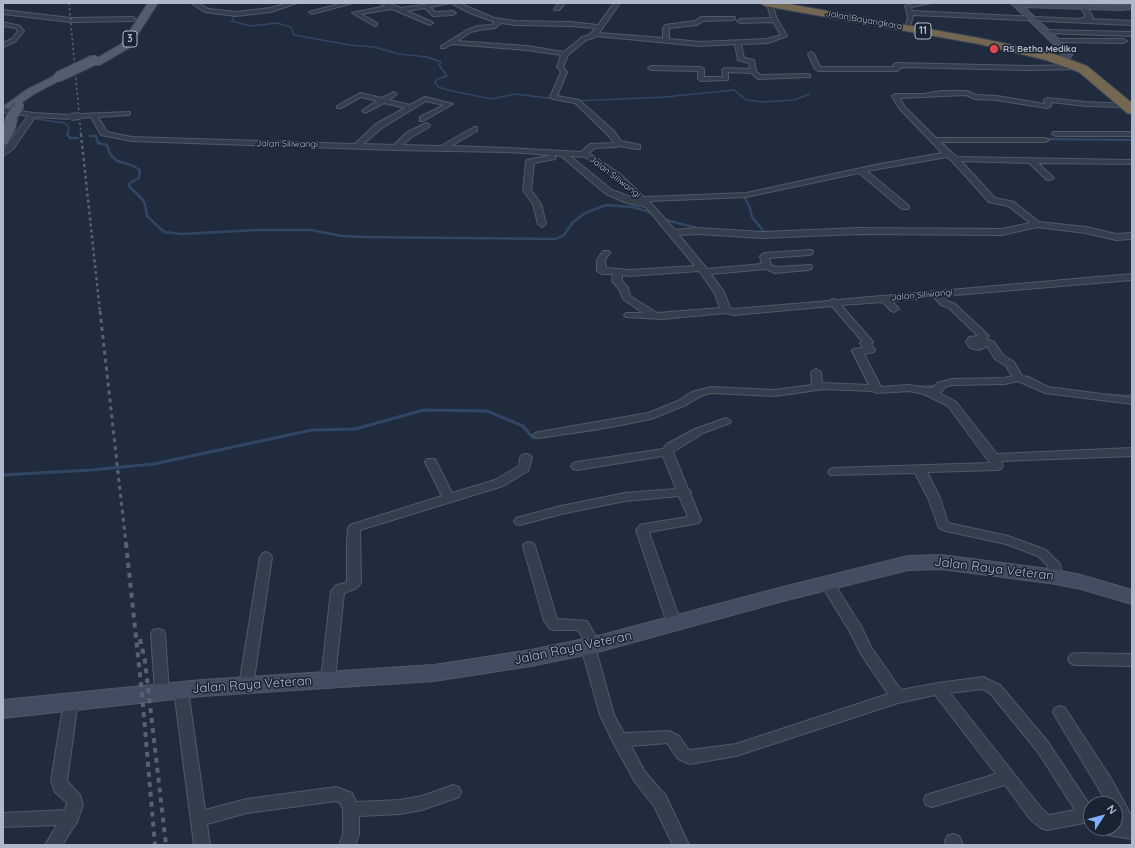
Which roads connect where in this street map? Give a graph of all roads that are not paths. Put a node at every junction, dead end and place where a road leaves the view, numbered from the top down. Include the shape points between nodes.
1 (145, 3) edge
2 (153, 3) edge
3 (194, 3) edge
4 (294, 3) edge
5 (350, 3) edge
6 (383, 3) edge
7 (448, 3) edge
8 (454, 3) edge
9 (562, 3) edge
10 (613, 3) edge
11 (617, 3) edge
12 (768, 3) edge
13 (928, 3) edge
14 (1016, 4) edge
15 (1083, 5) junction
16 (426, 6) junction
17 (392, 7) junction
18 (1131, 7) edge
19 (557, 9) dead end
20 (400, 10) junction
21 (3, 12) edge
22 (312, 12) dead end
23 (453, 13) dead end
24 (910, 13) junction
25 (733, 18) dead end
26 (133, 19) junction
27 (1033, 19) junction
28 (740, 20) dead end
29 (776, 20) junction
30 (499, 21) junction
31 (1081, 22) junction
32 (430, 23) dead end
33 (3, 24) edge
34 (375, 24) dead end
35 (1132, 24) edge
36 (600, 28) junction
37 (908, 28) junction
38 (1047, 32) junction
39 (595, 34) junction
40 (1132, 34) edge
41 (666, 40) junction
42 (1132, 41) edge
43 (451, 42) junction
44 (1057, 42) junction
45 (738, 43) junction
46 (3, 45) edge
47 (444, 47) dead end
48 (565, 54) junction
49 (811, 54) dead end
50 (1060, 60) junction
51 (95, 62) junction
52 (1079, 67) junction
53 (651, 68) dead end
54 (754, 71) junction
55 (808, 76) dead end
56 (394, 94) dead end
57 (383, 101) junction
58 (1128, 104) edge
59 (339, 107) dead end
60 (411, 107) junction
61 (365, 111) dead end
62 (9, 112) edge
63 (128, 113) dead end
64 (33, 115) junction
65 (93, 116) junction
66 (474, 129) dead end
67 (1056, 134) dead end
68 (1132, 134) edge
69 (934, 140) junction
70 (1045, 140) dead end
71 (3, 141) edge
72 (618, 143) junction
73 (357, 146) junction
74 (637, 147) dead end
75 (395, 148) junction
76 (442, 149) junction
77 (3, 154) edge
78 (566, 154) junction
79 (584, 154) junction
80 (948, 154) junction
81 (955, 159) junction
82 (1031, 160) junction
83 (1132, 162) edge
84 (862, 171) junction
85 (1050, 178) dead end
86 (646, 202) junction
87 (905, 207) dead end
88 (542, 224) dead end
89 (1037, 224) junction
90 (672, 233) junction
91 (1130, 239) edge
92 (809, 252) dead end
93 (606, 253) dead end
94 (767, 266) junction
95 (808, 267) dead end
96 (704, 270) junction
97 (616, 271) junction
98 (1132, 277) edge
99 (936, 294) junction
100 (884, 298) junction
101 (833, 302) junction
102 (894, 309) dead end
103 (726, 310) junction
104 (629, 315) dead end
105 (655, 316) junction
106 (1018, 378) junction
107 (877, 389) junction
108 (927, 391) junction
109 (1132, 401) edge
110 (726, 421) dead end
111 (538, 434) dead end
112 (667, 452) junction
113 (1132, 452) edge
114 (526, 458) dead end
115 (994, 458) junction
116 (431, 462) dead end
117 (577, 466) dead end
118 (919, 469) junction
119 (834, 472) dead end
120 (685, 492) junction
121 (448, 498) junction
122 (520, 521) dead end
123 (529, 546) dead end
124 (266, 557) dead end
125 (1056, 577) junction
126 (827, 583) junction
127 (1132, 598) edge
128 (674, 623) junction
129 (158, 634) dead end
130 (591, 646) junction
131 (1075, 659) dead end
132 (1132, 660) edge
133 (328, 679) junction
134 (246, 686) junction
135 (938, 689) junction
136 (172, 691) junction
137 (898, 698) junction
138 (71, 701) junction
139 (3, 709) edge
140 (1060, 712) dead end
141 (619, 740) junction
142 (1008, 777) junction
143 (453, 792) dead end
144 (932, 800) dead end
145 (355, 809) junction
146 (1083, 809) edge
147 (71, 817) junction
148 (198, 819) junction
149 (1083, 819) edge
150 (3, 820) edge
151 (1132, 832) edge
152 (53, 845) edge
153 (202, 845) edge
154 (347, 845) edge
155 (681, 845) edge

1 - 26 main road, 3
2 - 51 main road, 3 via 125,46
3 - 4 street via 204,6 207,11 236,14 271,10
5 - 22 street
6 - 17 street
7 - 16 street
8 - 30 street via 482,17
9 - 19 street
10 - 11 street
11 - 36 street
12 - 29 street
12 - 37 highway, Jalan Bayangkara / 11
13 - 24 street via 910,4
14 - 15 street
14 - 27 street
15 - 18 street
15 - 31 street via 1090,18 1080,19
16 - 20 street
16 - 23 street via 433,14
17 - 20 street
17 - 34 street via 355,13
20 - 32 street
21 - 26 street via 71,20
24 - 27 street
24 - 37 street
25 - 41 street via 701,18 697,23 667,26
26 - 51 main road, 3 via 119,43
27 - 31 street
27 - 38 street
28 - 29 street
29 - 45 street via 783,37
30 - 36 street
30 - 43 street via 492,27 471,30
31 - 35 street
33 - 46 street via 18,27 21,31 14,40
36 - 39 street
37 - 50 highway, Jalan Bayangkara / 11 via 1003,45
38 - 40 street
38 - 44 street
39 - 41 street
39 - 48 street via 584,38
41 - 45 street via 700,44
42 - 44 street
43 - 47 street
43 - 48 street
44 - 50 street via 1068,54
45 - 54 street via 741,60 752,61
48 - 72 street via 560,67 564,72 553,97 577,101
49 - 52 street via 818,69 897,69 896,65
50 - 52 highway, Jalan Bayangkara / 11
51 - 62 main road, 3 via 61,78
52 - 58 highway, 11
53 - 54 street via 701,69 701,79 726,79 725,70
54 - 55 street via 760,77
56 - 57 street
57 - 59 street via 363,94
57 - 60 street
57 - 61 street
58 - 69 street via 1086,104 1047,100 1047,106 975,97 967,93 895,96 901,107
60 - 73 street via 378,126
60 - 75 street via 425,99 450,104 424,122
62 - 64 street
62 - 71 main road via 9,129
63 - 65 street
64 - 65 street
64 - 77 street
65 - 73 street, Jalan Siliwangi via 104,133 132,139
66 - 76 street
67 - 68 street
69 - 70 street
69 - 80 street
72 - 74 street
72 - 79 street via 593,146
73 - 75 street, Jalan Siliwangi
75 - 76 street, Jalan Siliwangi
76 - 78 street, Jalan Siliwangi
78 - 79 street, Jalan Siliwangi
78 - 86 street via 609,192 630,201
78 - 88 street via 530,162 527,190 537,204
79 - 86 street, Jalan Siliwangi via 617,176
80 - 81 street
80 - 84 street
81 - 82 street
81 - 89 street via 992,200 1011,204
82 - 83 street
82 - 85 street
84 - 86 street via 746,195
84 - 87 street
86 - 90 street, Jalan Siliwangi
89 - 90 street via 1002,232 859,231 762,235 698,231
89 - 91 street
90 - 96 street, Jalan Siliwangi
92 - 94 street via 765,256 763,257
93 - 97 street via 601,260 602,271
94 - 95 street via 775,270
94 - 96 street
96 - 97 street via 630,273
96 - 103 street, Jalan Siliwangi via 719,292
97 - 105 street via 617,281 624,288 626,297
98 - 99 street, Jalan Siliwangi
99 - 100 street, Jalan Siliwangi
99 - 106 street via 984,336 1000,357 1010,364
100 - 101 street, Jalan Siliwangi
100 - 102 street
101 - 103 street, Jalan Siliwangi via 748,311
101 - 107 street via 868,342 865,343 870,350 857,351
103 - 105 street
104 - 105 street
106 - 108 street via 1005,381 952,382 941,385 938,390
106 - 109 street via 1045,390
107 - 108 street via 909,388
107 - 111 street via 816,380 774,393 711,390 696,394 651,416
108 - 115 street via 952,404
110 - 112 street via 699,431
112 - 117 street
112 - 120 street
113 - 115 street
114 - 121 street via 524,468 499,483
115 - 118 street via 996,466
116 - 121 street
118 - 119 street
118 - 125 street via 934,498 943,525 1038,551 1054,564
120 - 122 street via 625,497
120 - 128 street via 695,520 642,530
121 - 133 street via 354,528 354,583 338,591
123 - 130 street via 553,624 582,625
124 - 134 street
125 - 126 street, Jalan Raya Veteran via 925,562 893,566
125 - 127 street, Jalan Raya Veteran
126 - 128 street, Jalan Raya Veteran
126 - 137 street via 866,650
128 - 130 street, Jalan Raya Veteran
129 - 136 street
130 - 133 street, Jalan Raya Veteran via 434,673
130 - 141 street via 608,715
131 - 132 street
133 - 134 street, Jalan Raya Veteran
134 - 136 street, Jalan Raya Veteran
135 - 137 street
135 - 142 street
135 - 146 street via 977,682 995,689 1043,747
136 - 138 street, Jalan Raya Veteran
136 - 148 street
137 - 141 street via 736,750 690,757 683,754 669,737
138 - 139 street, Jalan Raya Veteran
138 - 147 street via 59,781 60,787 74,800
140 - 151 street
141 - 155 street via 640,777 660,801
142 - 144 street
142 - 149 street via 1036,814 1047,823
143 - 145 street via 422,803
145 - 148 street via 346,798 336,794 247,806
145 - 154 street
147 - 150 street
147 - 152 street
148 - 153 street

